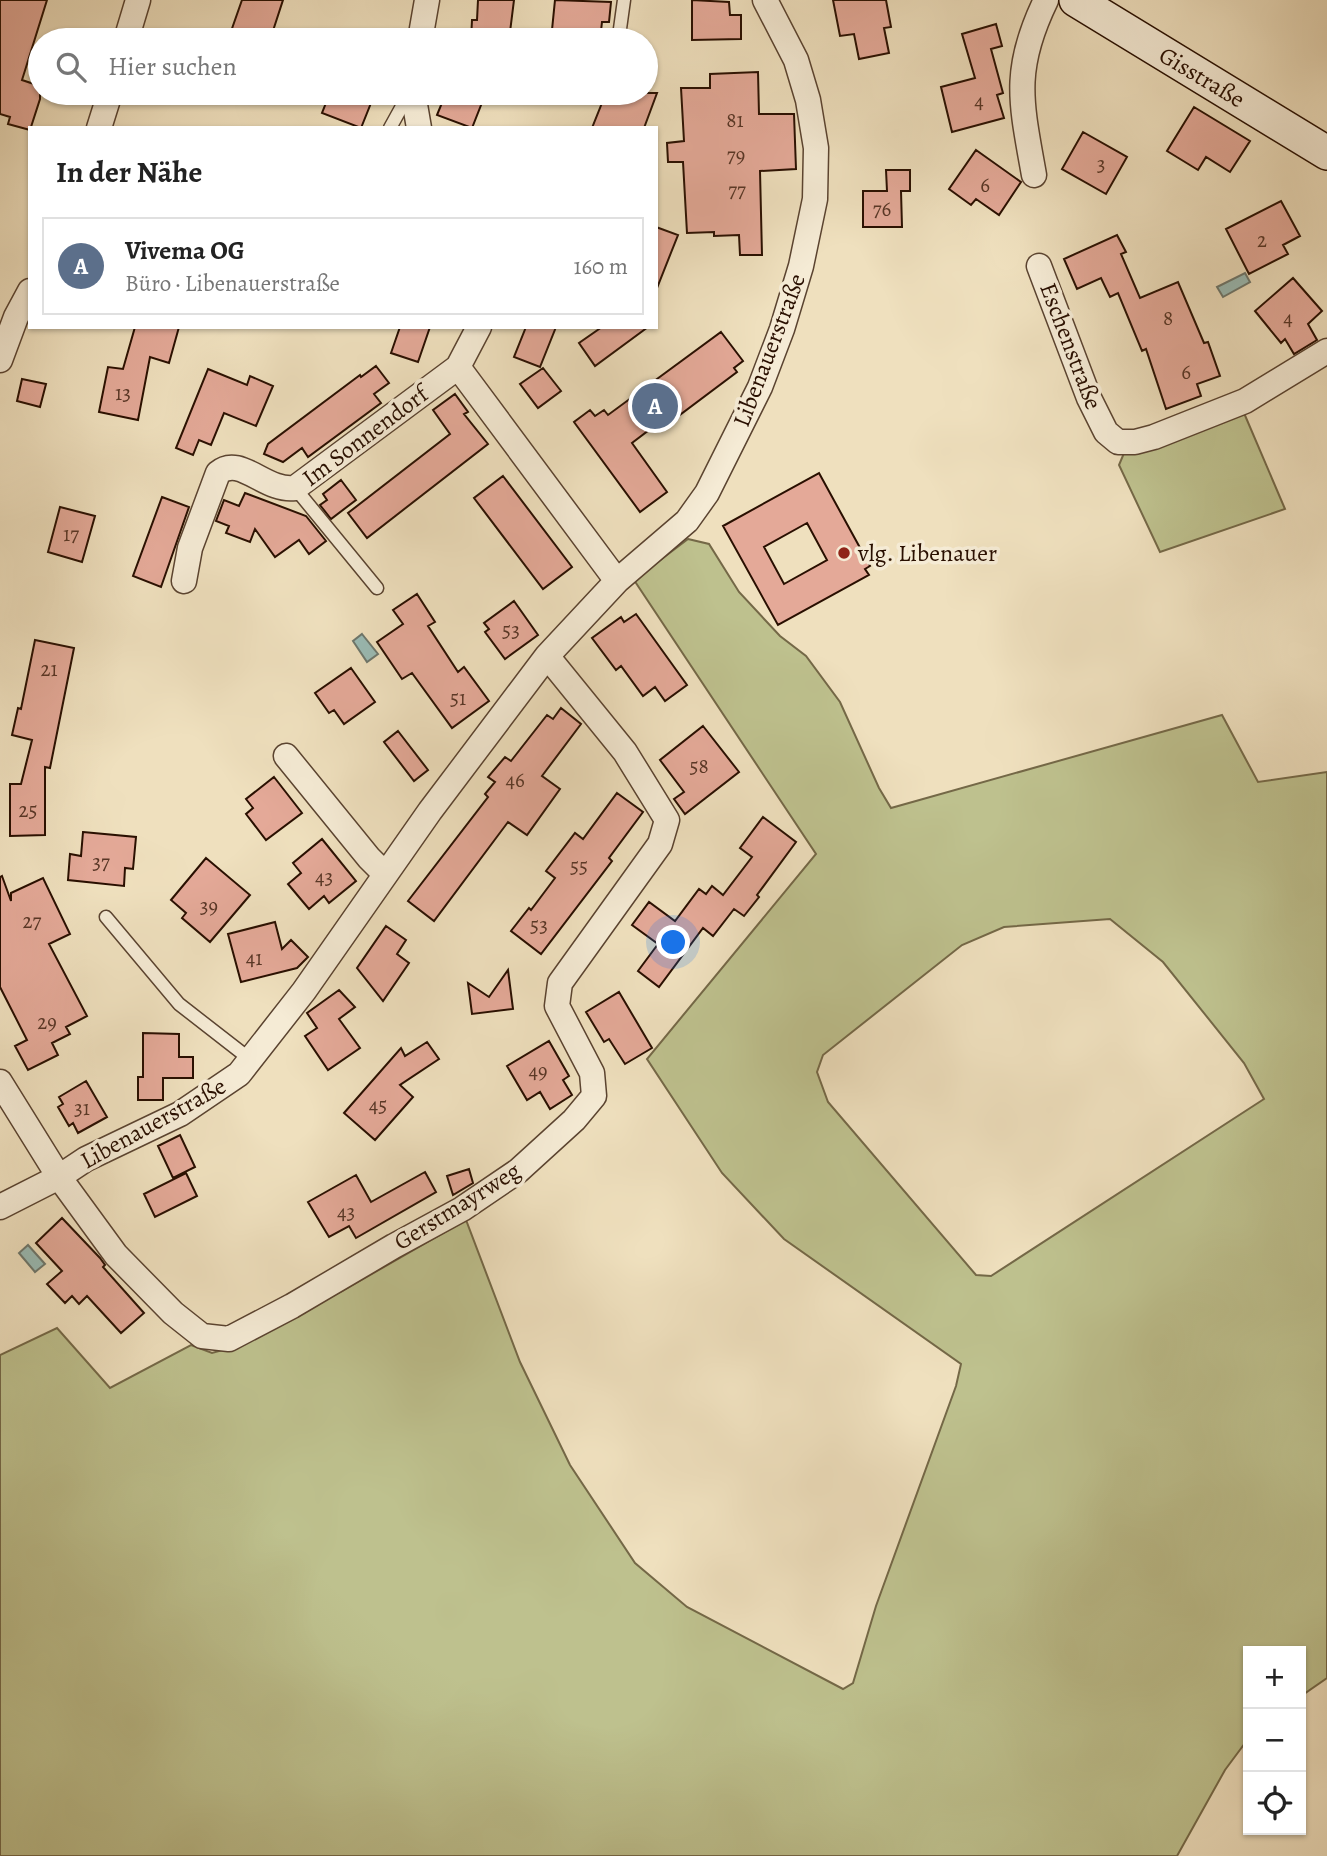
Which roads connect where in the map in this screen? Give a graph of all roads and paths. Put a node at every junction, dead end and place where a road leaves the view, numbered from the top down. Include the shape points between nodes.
1 (138, 0) edge
2 (427, 0) edge
3 (624, 0) edge
4 (765, 0) edge
5 (1046, 0) edge
6 (1083, 2) edge
7 (130, 28) edge
8 (422, 28) edge
9 (620, 28) edge
10 (106, 105) edge
11 (403, 105) edge
12 (415, 105) edge
13 (100, 126) edge
14 (391, 126) edge
15 (419, 126) edge
16 (1327, 153) edge
17 (1034, 175) dead end
18 (1040, 266) dead end
19 (28, 295) edge
20 (478, 329) edge
21 (1327, 351) edge
22 (0, 360) edge
23 (458, 367) junction
24 (295, 488) junction
25 (617, 581) junction
26 (184, 582) dead end
27 (377, 588) dead end
28 (547, 656) junction
29 (286, 756) dead end
30 (385, 874) junction
31 (106, 917) dead end
32 (251, 1059) junction
33 (0, 1082) edge
34 (59, 1177) junction
35 (0, 1207) edge

1 - 7 street
2 - 8 street
3 - 9 lane
4 - 25 street, Libenauerstraße via 801,75 815,136 815,199 801,266 760,387 707,493 687,521
5 - 17 street via 1029,38 1022,71 1022,108
6 - 16 street, Gisstraße
10 - 13 street
11 - 14 lane
12 - 15 street
18 - 21 street, Eschenstraße via 1089,398 1106,432 1118,442 1154,437 1245,401
19 - 22 street
20 - 23 street, Im Sonnendorf
23 - 24 street, Im Sonnendorf
23 - 25 street
24 - 26 street, Im Sonnendorf via 279,488 234,466 224,467 213,480 201,513
24 - 27 lane
25 - 28 street, Libenauerstraße
28 - 30 street, Libenauerstraße
28 - 34 street, Gerstmayrweg via 625,752 667,820 660,844 560,982 557,1006 593,1073 593,1096 574,1120 518,1171 462,1209 229,1339 202,1336 173,1313 116,1255
29 - 30 street
30 - 32 street, Libenauerstraße
31 - 32 lane via 179,1004
32 - 34 street, Libenauerstraße via 239,1074 180,1114
33 - 34 street, Libenauerstraße
34 - 35 street

